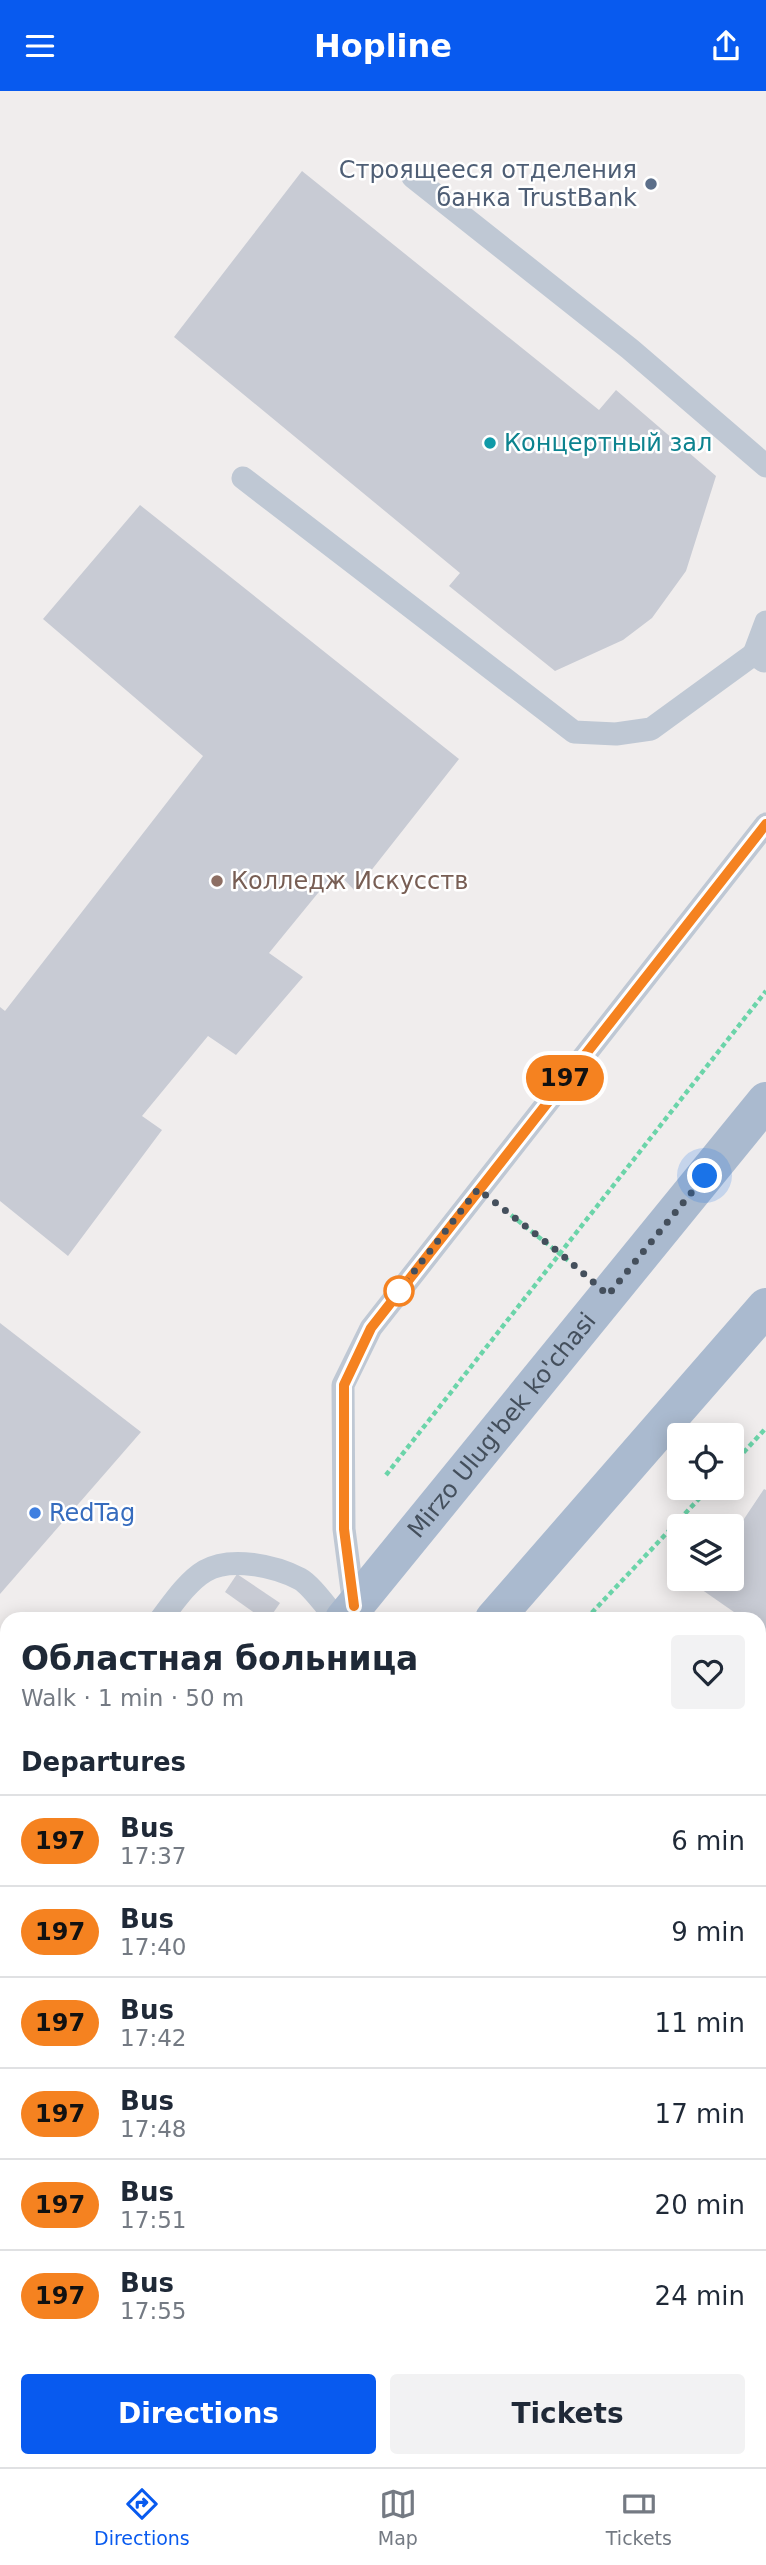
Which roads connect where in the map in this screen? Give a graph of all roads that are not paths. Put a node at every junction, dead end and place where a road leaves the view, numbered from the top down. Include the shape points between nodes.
1 (413, 177) dead end
2 (766, 466) edge
3 (243, 478) dead end
4 (766, 622) edge
5 (760, 658) edge
6 (766, 824) edge
7 (766, 1101) edge
8 (766, 1307) edge
9 (167, 1612) edge
10 (341, 1612) edge
11 (345, 1612) edge
12 (347, 1612) edge
13 (500, 1612) edge

1 - 2 lane via 630,349
3 - 5 lane via 574,732 616,734 651,729
4 - 5 lane
6 - 11 lane via 371,1328 344,1385
7 - 12 main road, Mirzo Ulug'bek ko'chasi
8 - 13 main road
9 - 10 lane via 206,1571 236,1563 302,1580

